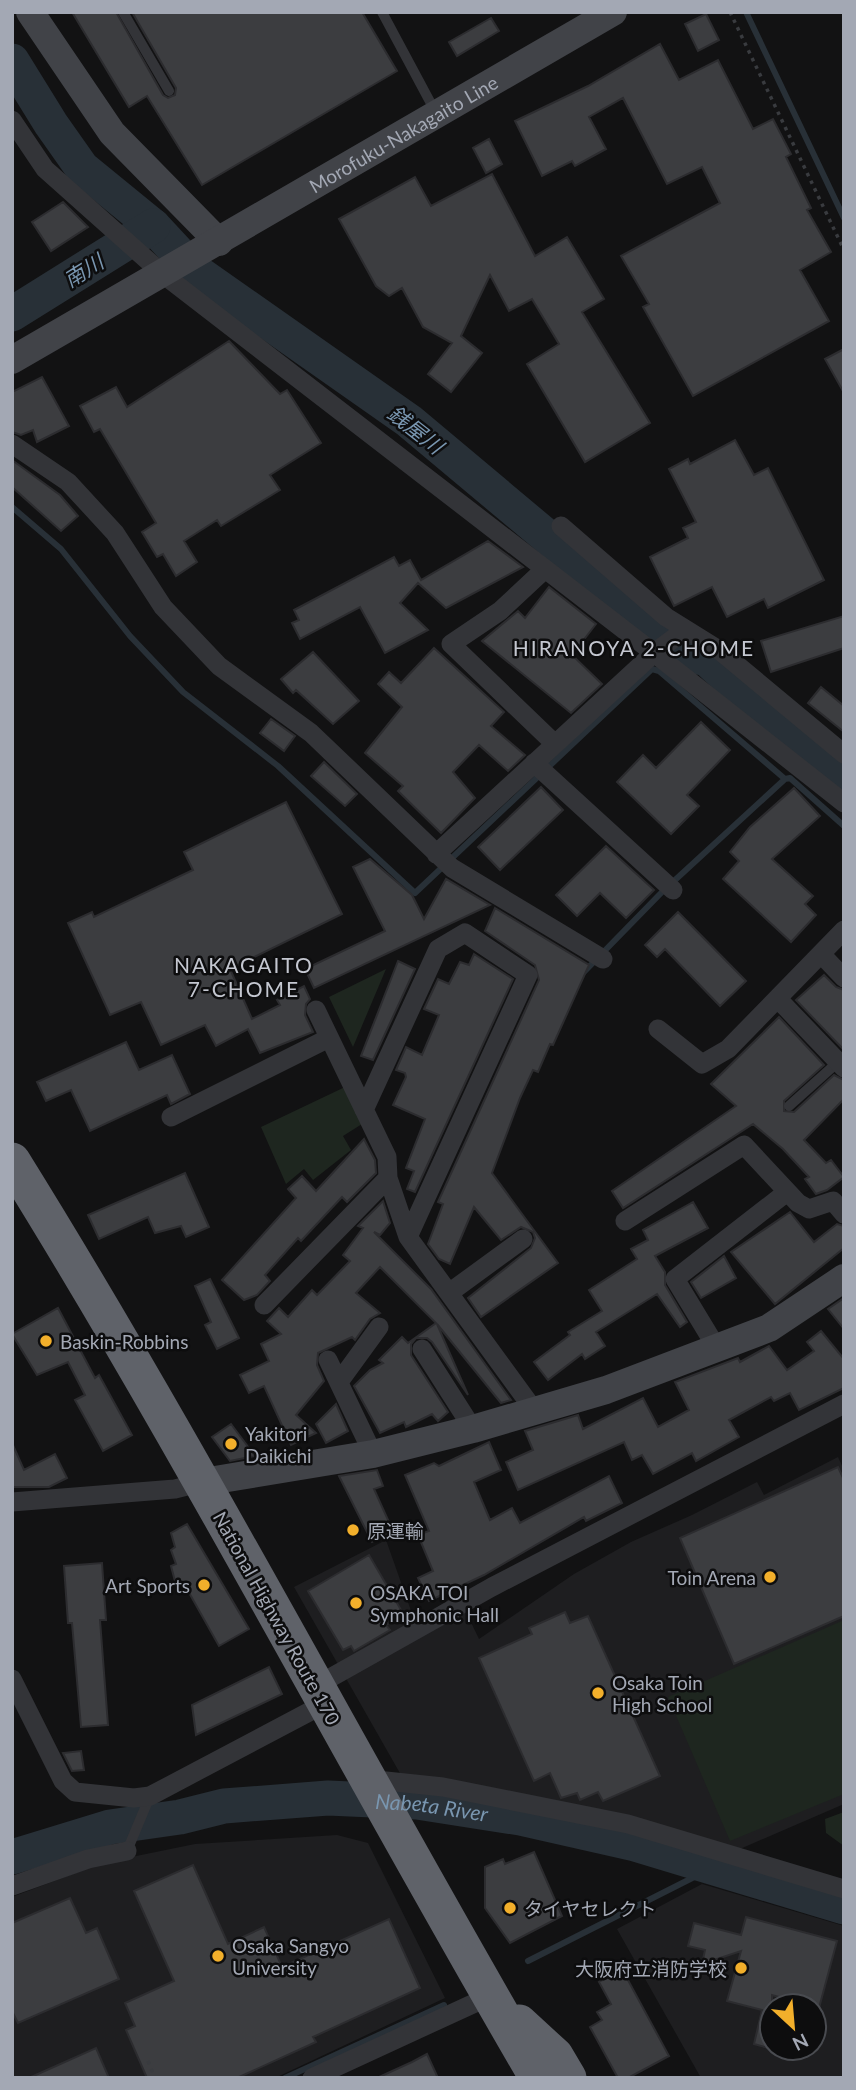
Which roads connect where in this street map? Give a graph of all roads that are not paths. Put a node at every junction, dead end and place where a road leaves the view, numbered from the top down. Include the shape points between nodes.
1 (30, 12) edge
2 (123, 12) edge
3 (382, 12) edge
4 (613, 12) edge
5 (169, 91) dead end
6 (437, 115) junction
7 (12, 120) edge
8 (219, 242) junction
9 (177, 266) junction
10 (12, 360) edge
11 (12, 444) edge
12 (561, 526) dead end
13 (545, 569) junction
14 (685, 629) junction
15 (654, 653) junction
16 (555, 744) junction
17 (844, 754) edge
18 (540, 769) junction
19 (844, 803) edge
20 (444, 860) junction
21 (669, 886) dead end
22 (844, 930) edge
23 (821, 954) junction
24 (597, 957) dead end
25 (844, 978) edge
26 (778, 999) junction
27 (316, 1010) dead end
28 (658, 1029) dead end
29 (329, 1038) junction
30 (841, 1065) edge
31 (789, 1106) dead end
32 (364, 1110) junction
33 (171, 1117) dead end
34 (12, 1161) edge
35 (388, 1178) junction
36 (787, 1192) junction
37 (844, 1214) edge
38 (625, 1221) dead end
39 (408, 1237) junction
40 (523, 1239) dead end
41 (844, 1278) edge
42 (449, 1293) junction
43 (264, 1305) dead end
44 (379, 1327) dead end
45 (422, 1349) dead end
46 (718, 1350) junction
47 (328, 1360) dead end
48 (339, 1382) junction
49 (844, 1405) edge
50 (534, 1410) junction
51 (473, 1429) junction
52 (373, 1454) junction
53 (202, 1482) junction
54 (12, 1502) edge
55 (12, 1679) edge
56 (319, 1695) junction
57 (376, 1796) junction
58 (148, 1802) junction
59 (128, 1846) joint
60 (12, 1886) edge
61 (844, 1889) edge
62 (490, 1996) junction
63 (312, 2078) edge
64 (509, 2078) edge
65 (538, 2078) edge
66 (568, 2078) edge

1 - 8 street via 113,132
2 - 5 lane
3 - 6 lane
4 - 6 street, Morofuku-Nakagaito Line
6 - 8 street, Morofuku-Nakagaito Line
7 - 9 street via 45,169
8 - 9 street, Morofuku-Nakagaito Line
9 - 10 street, Morofuku-Nakagaito Line
9 - 13 street
11 - 20 street via 68,482 115,533 163,607 219,666 311,733
12 - 14 street
13 - 15 street
13 - 16 street via 500,611 451,644
14 - 15 street
14 - 17 street via 719,650
15 - 16 street
15 - 19 street
16 - 18 street
18 - 20 street
18 - 21 street
20 - 24 street
22 - 23 street
23 - 25 street
23 - 26 street
26 - 28 street via 729,1049 702,1064
26 - 30 street
27 - 29 street
29 - 32 street
29 - 33 street
30 - 31 lane
32 - 35 street via 387,1157
32 - 39 street via 438,949 465,933 528,975
34 - 53 highway, National Highway Route 170
35 - 39 street
35 - 43 street
36 - 37 street via 809,1209 833,1201
36 - 38 street via 744,1144
36 - 46 street via 675,1279
39 - 42 street
40 - 42 street
41 - 46 street via 769,1328
42 - 50 street
44 - 48 street
45 - 51 street
46 - 50 street
47 - 48 street
48 - 52 street
49 - 56 street via 492,1587
50 - 51 street
51 - 52 street
52 - 53 street
53 - 54 street via 175,1489
53 - 56 highway, National Highway Route 170
55 - 58 street via 63,1781 75,1792
56 - 57 highway, National Highway Route 170
56 - 58 street
57 - 61 street via 443,1787 628,1824
57 - 62 highway, National Highway Route 170
58 - 59 lane
59 - 60 street
62 - 63 street
62 - 64 highway
62 - 65 highway, National Highway Route 170
62 - 66 highway via 555,2056

